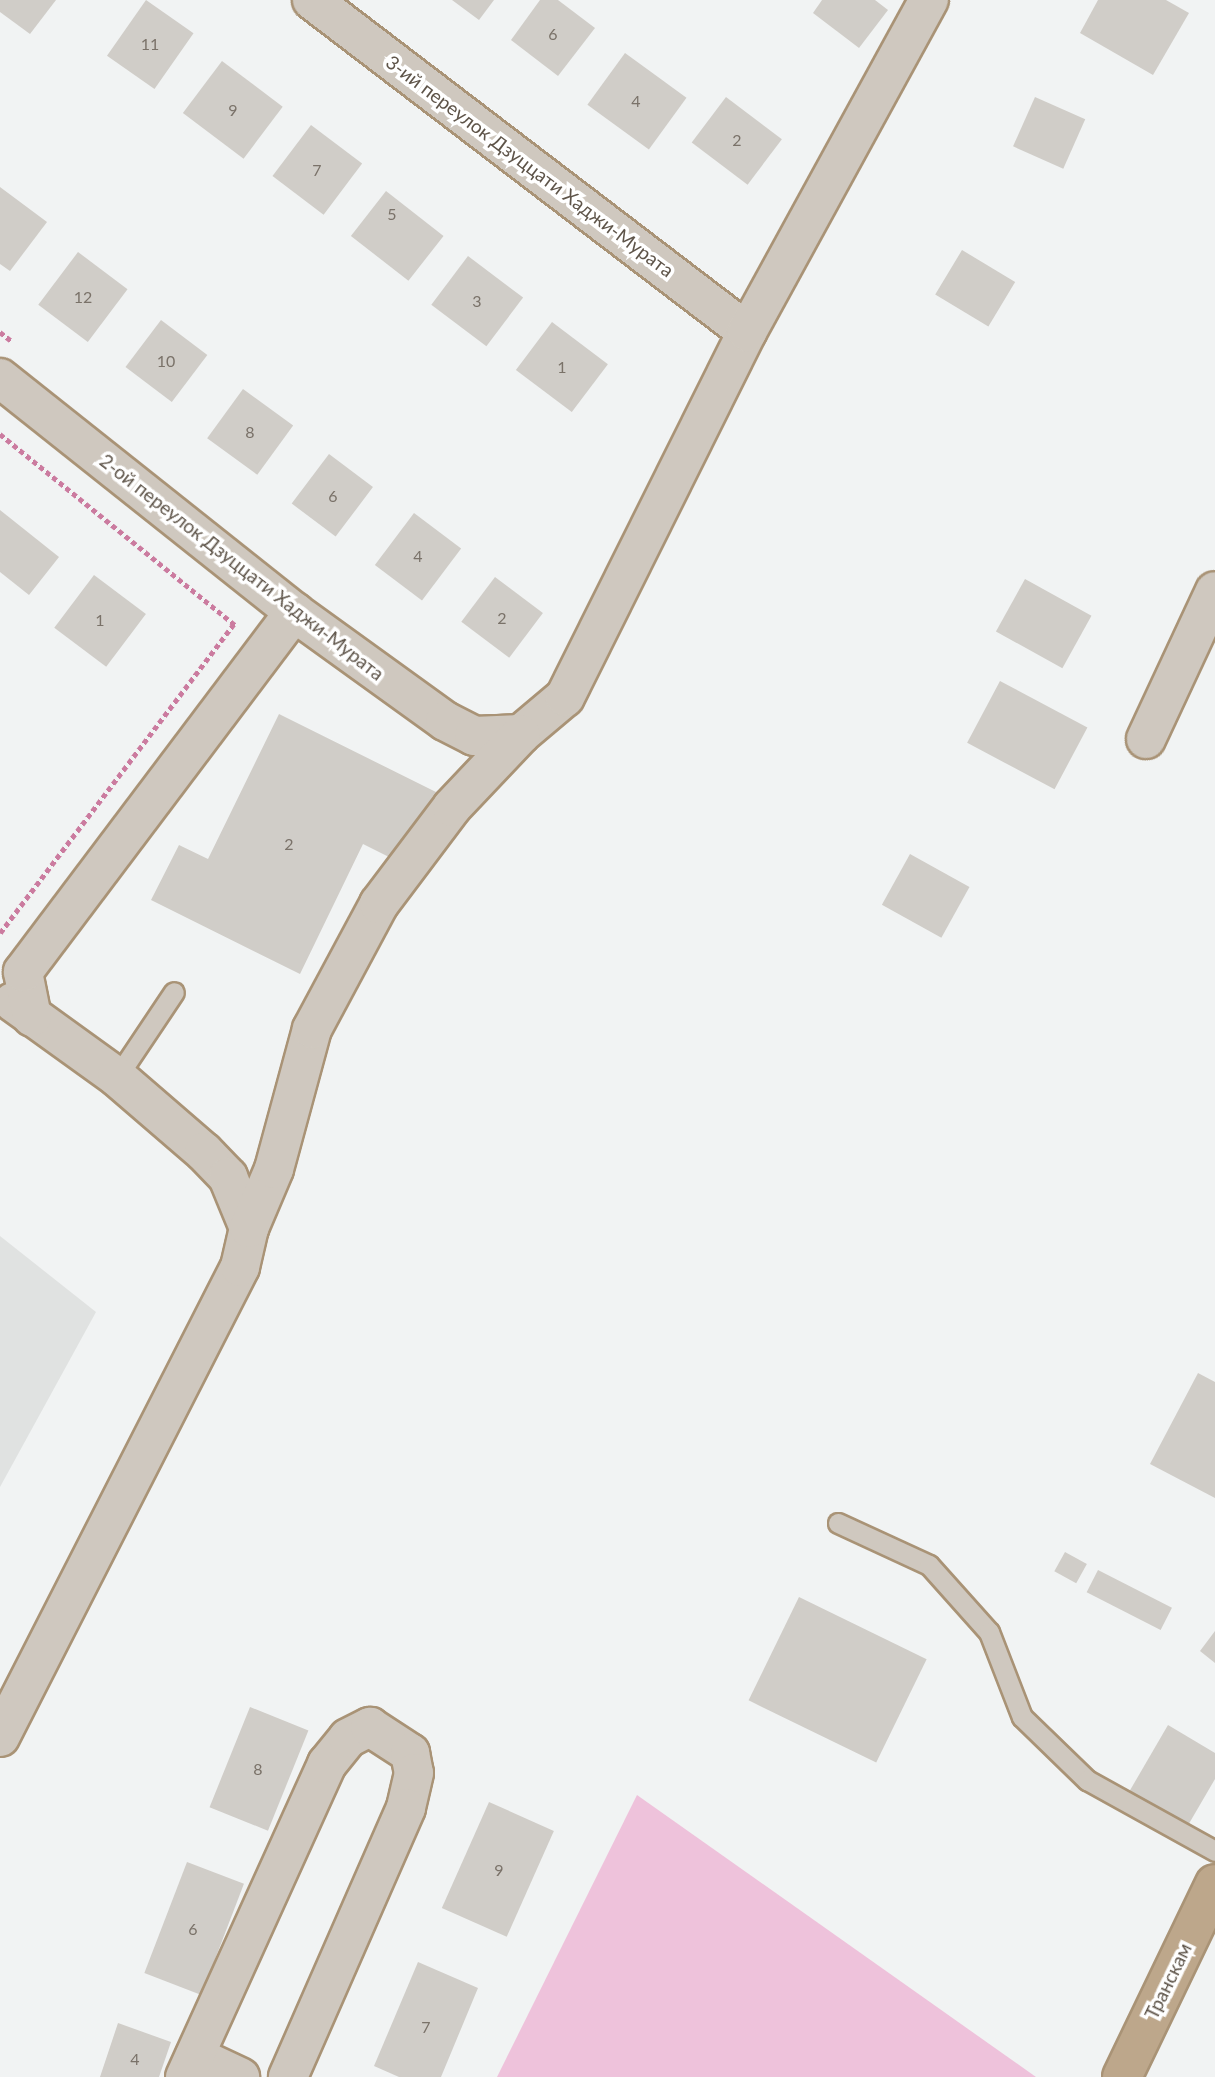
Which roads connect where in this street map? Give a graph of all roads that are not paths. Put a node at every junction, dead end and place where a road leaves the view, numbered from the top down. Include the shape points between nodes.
1 (312, 0) edge
2 (929, 0) edge
3 (747, 332) junction
4 (0, 378) edge
5 (1215, 591) edge
6 (294, 612) junction
7 (521, 734) junction
8 (1146, 739) dead end
9 (0, 992) edge
10 (174, 992) dead end
11 (32, 1017) junction
12 (117, 1077) junction
13 (249, 1228) junction
14 (838, 1523) dead end
15 (0, 1737) edge
16 (1215, 1851) edge
17 (1215, 1884) edge
18 (190, 2066) edge
19 (240, 2077) edge
20 (288, 2077) edge
21 (1122, 2077) edge

1 - 3 street, 3-ий переулок Дзуццати Хаджи-Мурата
2 - 3 street
3 - 7 street via 565,697
4 - 6 street, 2-ой переулок Дзуццати Хаджи-Мурата
5 - 8 street
6 - 7 street, 2-ой переулок Дзуццати Хаджи-Мурата via 445,721 474,736
6 - 11 street via 23,972
7 - 13 street via 452,807 379,904 312,1029 274,1169
9 - 11 street
10 - 12 lane
11 - 12 street
12 - 13 street via 228,1177
13 - 15 street via 240,1267 218,1315
14 - 16 lane via 929,1564 989,1632 1022,1717 1087,1780
17 - 21 highway, Транскам
18 - 19 street
18 - 20 street via 327,1764 348,1738 370,1727 410,1753 415,1773 406,1808

